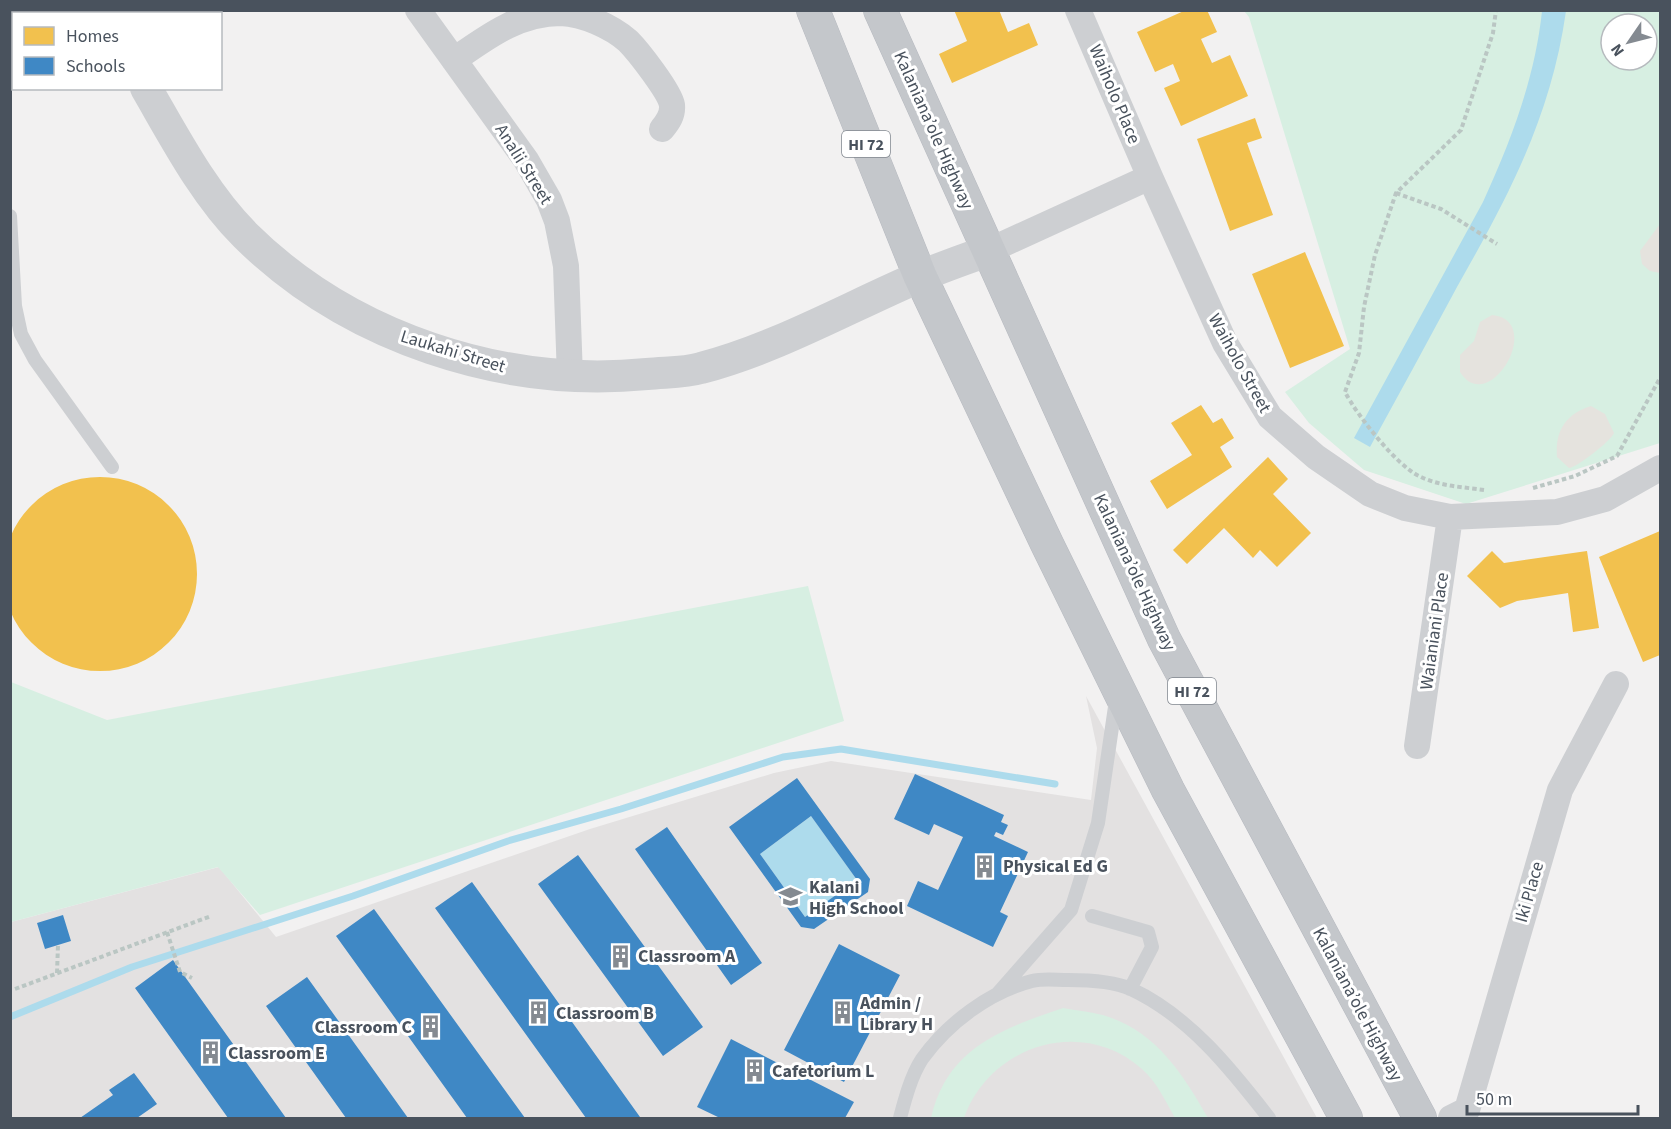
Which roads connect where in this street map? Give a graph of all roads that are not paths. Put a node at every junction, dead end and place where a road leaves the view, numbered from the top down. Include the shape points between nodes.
1 (418, 10) edge
2 (813, 10) edge
3 (880, 10) edge
4 (1078, 10) edge
5 (528, 14) edge
6 (599, 16) edge
7 (454, 60) junction
8 (147, 90) edge
9 (662, 129) dead end
10 (1150, 177) junction
11 (10, 216) edge
12 (988, 251) junction
13 (920, 276) junction
14 (570, 376) junction
15 (112, 467) dead end
16 (1660, 468) edge
17 (1450, 517) junction
18 (1616, 684) dead end
19 (1118, 688) junction
20 (1417, 746) dead end
21 (1092, 916) dead end
22 (1130, 989) junction
23 (996, 994) junction
24 (1466, 1116) edge
25 (900, 1119) edge
26 (1269, 1119) edge
27 (1346, 1119) edge
28 (1420, 1119) edge

1 - 7 street, Analii Street
2 - 13 highway, HI 72
3 - 12 highway, Kalaniana’ole Highway / HI 72
4 - 10 street, Waiholo Place
5 - 6 street
5 - 7 street
6 - 9 street via 628,41 670,97 671,114
7 - 14 street, Analii Street via 526,160 557,221 566,266
8 - 14 street, Laukahi Street via 171,132 244,235 296,279 358,318 419,344 500,368
10 - 12 street
10 - 17 street, Waiholo Street via 1225,343 1270,417 1316,457 1370,494 1405,508
11 - 15 lane via 15,306 21,334 35,360
12 - 13 street, Laukahi Street
12 - 28 highway, Kalaniana’ole Highway / HI 72 via 1164,639
13 - 14 street, Laukahi Street via 791,336 700,369
13 - 19 highway, HI 72
16 - 17 street, Waiholo Street via 1605,499 1557,512
17 - 20 street, Waianiani Place
18 - 24 street, Iki Place via 1560,790
19 - 23 lane via 1098,823 1071,910
19 - 27 highway, HI 72 via 1168,790
21 - 22 lane via 1148,932 1152,947
22 - 23 lane via 1085,980 1033,981
22 - 26 lane via 1178,1019 1232,1070
23 - 25 lane via 954,1023 921,1060

